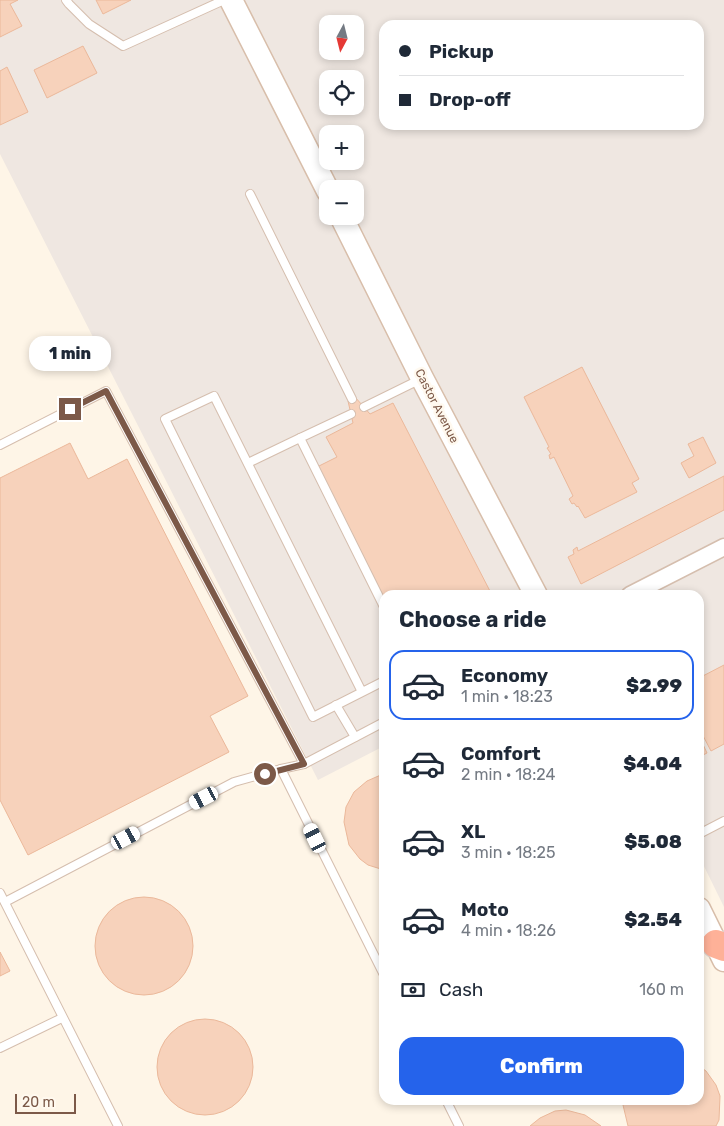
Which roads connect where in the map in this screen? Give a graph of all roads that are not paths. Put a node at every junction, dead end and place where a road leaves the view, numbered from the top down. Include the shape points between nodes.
1 (66, 0) edge
2 (224, 0) edge
3 (231, 0) edge
4 (322, 180) edge
5 (250, 194) dead end
6 (345, 225) edge
7 (422, 378) junction
8 (352, 399) dead end
9 (364, 407) dead end
10 (351, 414) dead end
11 (300, 438) junction
12 (0, 445) edge
13 (248, 463) junction
14 (724, 547) edge
15 (533, 590) edge
16 (640, 590) edge
17 (379, 597) edge
18 (379, 684) edge
19 (362, 692) junction
20 (336, 705) junction
21 (379, 725) edge
22 (355, 737) junction
23 (304, 764) junction
24 (281, 769) junction
25 (724, 821) edge
26 (704, 831) edge
27 (0, 893) edge
28 (5, 902) junction
29 (704, 918) edge
30 (722, 950) edge
31 (379, 966) edge
32 (62, 1018) junction
33 (0, 1048) edge
34 (448, 1105) edge
35 (118, 1126) edge
36 (459, 1126) edge

1 - 2 lane via 89,24 123,46
3 - 4 street
5 - 8 lane
6 - 7 street, Castor Avenue
7 - 9 lane
7 - 15 street, Castor Avenue
10 - 11 lane
11 - 13 lane
11 - 17 lane
12 - 23 lane via 106,391
13 - 19 lane
13 - 20 lane via 214,396 165,419 313,716
14 - 16 street
18 - 19 lane
19 - 20 lane
20 - 22 lane
21 - 22 lane
22 - 23 lane
23 - 24 lane
24 - 28 lane via 234,782
24 - 31 lane
25 - 26 lane
27 - 28 lane
28 - 32 lane
29 - 30 street
32 - 33 lane
32 - 35 lane
34 - 36 lane

